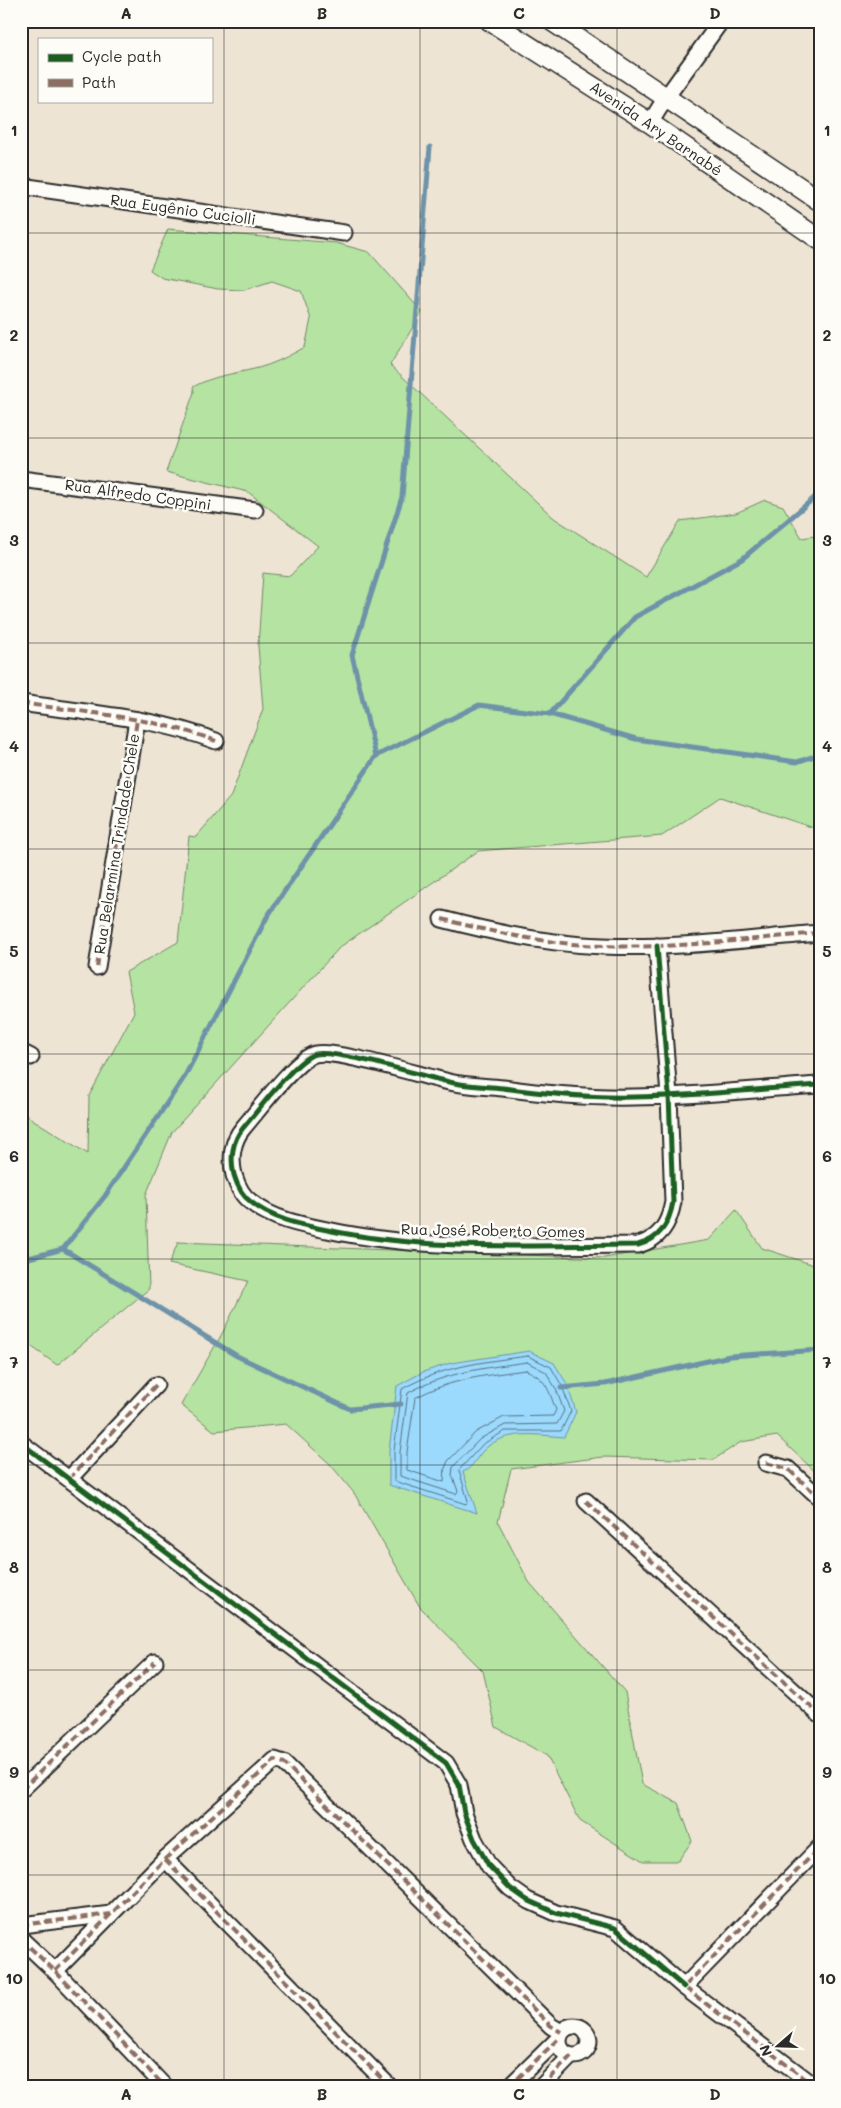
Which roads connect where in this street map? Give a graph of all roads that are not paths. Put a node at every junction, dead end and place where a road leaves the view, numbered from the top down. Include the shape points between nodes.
1 (490, 21) edge
2 (552, 21) edge
3 (721, 21) edge
4 (665, 99) junction
5 (650, 124) junction
6 (21, 186) edge
7 (820, 201) edge
8 (344, 233) dead end
9 (820, 240) edge
10 (21, 479) edge
11 (255, 510) dead end
12 (21, 703) edge
13 (137, 720) junction
14 (216, 741) dead end
15 (442, 919) dead end
16 (820, 934) edge
17 (657, 946) junction
18 (97, 967) dead end
19 (820, 1085) edge
20 (669, 1095) junction
21 (156, 1385) dead end
22 (21, 1443) edge
23 (766, 1463) dead end
24 (69, 1479) junction
25 (820, 1498) edge
26 (586, 1501) dead end
27 (155, 1662) dead end
28 (820, 1715) edge
29 (21, 1790) edge
30 (820, 1847) edge
31 (165, 1859) junction
32 (111, 1914) junction
33 (21, 1925) edge
34 (21, 1939) edge
35 (55, 1971) junction
36 (684, 1987) junction
37 (560, 2035) junction
38 (571, 2056) junction
39 (165, 2087) edge
40 (390, 2087) edge
41 (510, 2087) edge
42 (540, 2087) edge
43 (816, 2087) edge

1 - 5 street, Avenida Ary Barnabé
2 - 4 street, Avenida Ary Barnabé
3 - 4 street
4 - 5 street
4 - 7 street, Avenida Ary Barnabé
5 - 9 street, Avenida Ary Barnabé
6 - 8 street, Rua Eugênio Cuciolli
10 - 11 street, Rua Alfredo Coppini
12 - 13 street
13 - 14 street
13 - 18 street, Rua Belarmina Trindade Chele
15 - 17 street via 548,942
16 - 17 street
17 - 20 street
19 - 20 street
20 - 20 street, Rua José Roberto Gomes via 673,1202 669,1220 661,1233 638,1245 434,1246 310,1227 252,1204 242,1192 232,1165 233,1148 240,1132 298,1065 317,1054 343,1056 452,1083 528,1092 634,1097
21 - 24 street
22 - 24 street
23 - 25 street via 788,1469
24 - 36 street via 446,1763 459,1785 464,1813 474,1839 489,1866 510,1888 556,1913 615,1928
26 - 28 street
27 - 29 street
30 - 36 street
31 - 32 street
31 - 37 street via 275,1760 284,1763
31 - 40 street
32 - 33 street
32 - 35 street
34 - 35 street
35 - 39 street
36 - 43 street
37 - 38 street via 561,2049
37 - 38 street via 571,2025 587,2032 590,2044 587,2050
37 - 41 street
38 - 42 street

